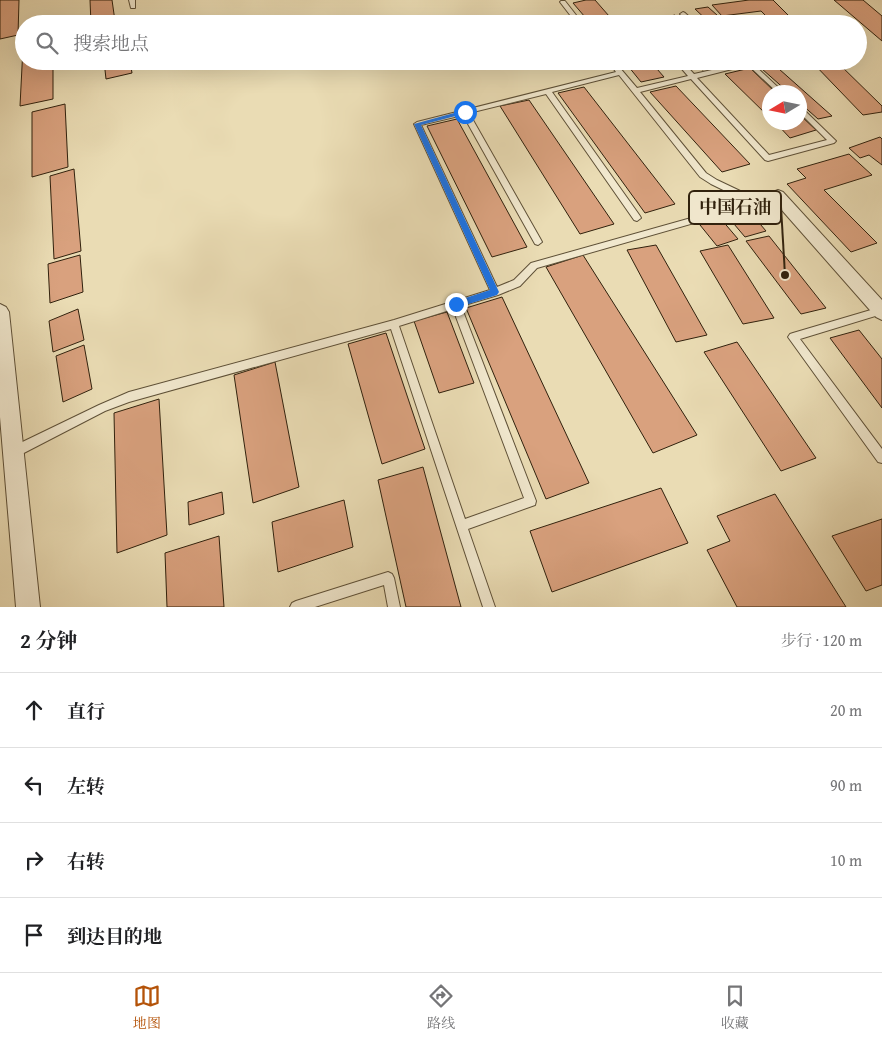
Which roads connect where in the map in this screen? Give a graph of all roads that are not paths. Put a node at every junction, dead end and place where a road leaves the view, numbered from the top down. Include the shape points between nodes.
1 (132, 0) edge
2 (563, 2) dead end
3 (133, 7) dead end
4 (573, 15) edge
5 (618, 70) edge
6 (686, 70) edge
7 (718, 70) edge
8 (756, 70) edge
9 (620, 73) junction
10 (693, 77) junction
11 (772, 85) edge
12 (548, 91) junction
13 (635, 91) junction
14 (465, 112) junction
15 (807, 117) edge
16 (778, 196) joint
17 (756, 202) junction
18 (637, 218) dead end
19 (538, 242) dead end
20 (494, 292) junction
21 (456, 304) junction
22 (0, 311) edge
23 (882, 312) edge
24 (394, 324) junction
25 (14, 452) junction
26 (882, 458) edge
27 (462, 526) junction
28 (28, 607) edge
29 (296, 607) edge
30 (394, 607) edge
31 (489, 607) edge

1 - 3 lane
2 - 4 lane
5 - 9 lane
6 - 10 lane
7 - 10 lane
8 - 11 lane
9 - 12 lane
9 - 13 lane
10 - 13 lane
10 - 15 lane via 768,158 832,141
12 - 14 lane
12 - 18 lane
13 - 17 lane via 703,175
14 - 19 lane
14 - 20 lane via 417,124
16 - 17 lane
16 - 23 street
17 - 20 lane via 534,265 517,283
20 - 21 lane
21 - 24 lane
21 - 27 lane via 531,501
22 - 25 street
23 - 26 lane via 793,337
24 - 25 lane via 129,397
24 - 27 lane
25 - 28 street
27 - 31 lane
29 - 30 lane via 388,578

